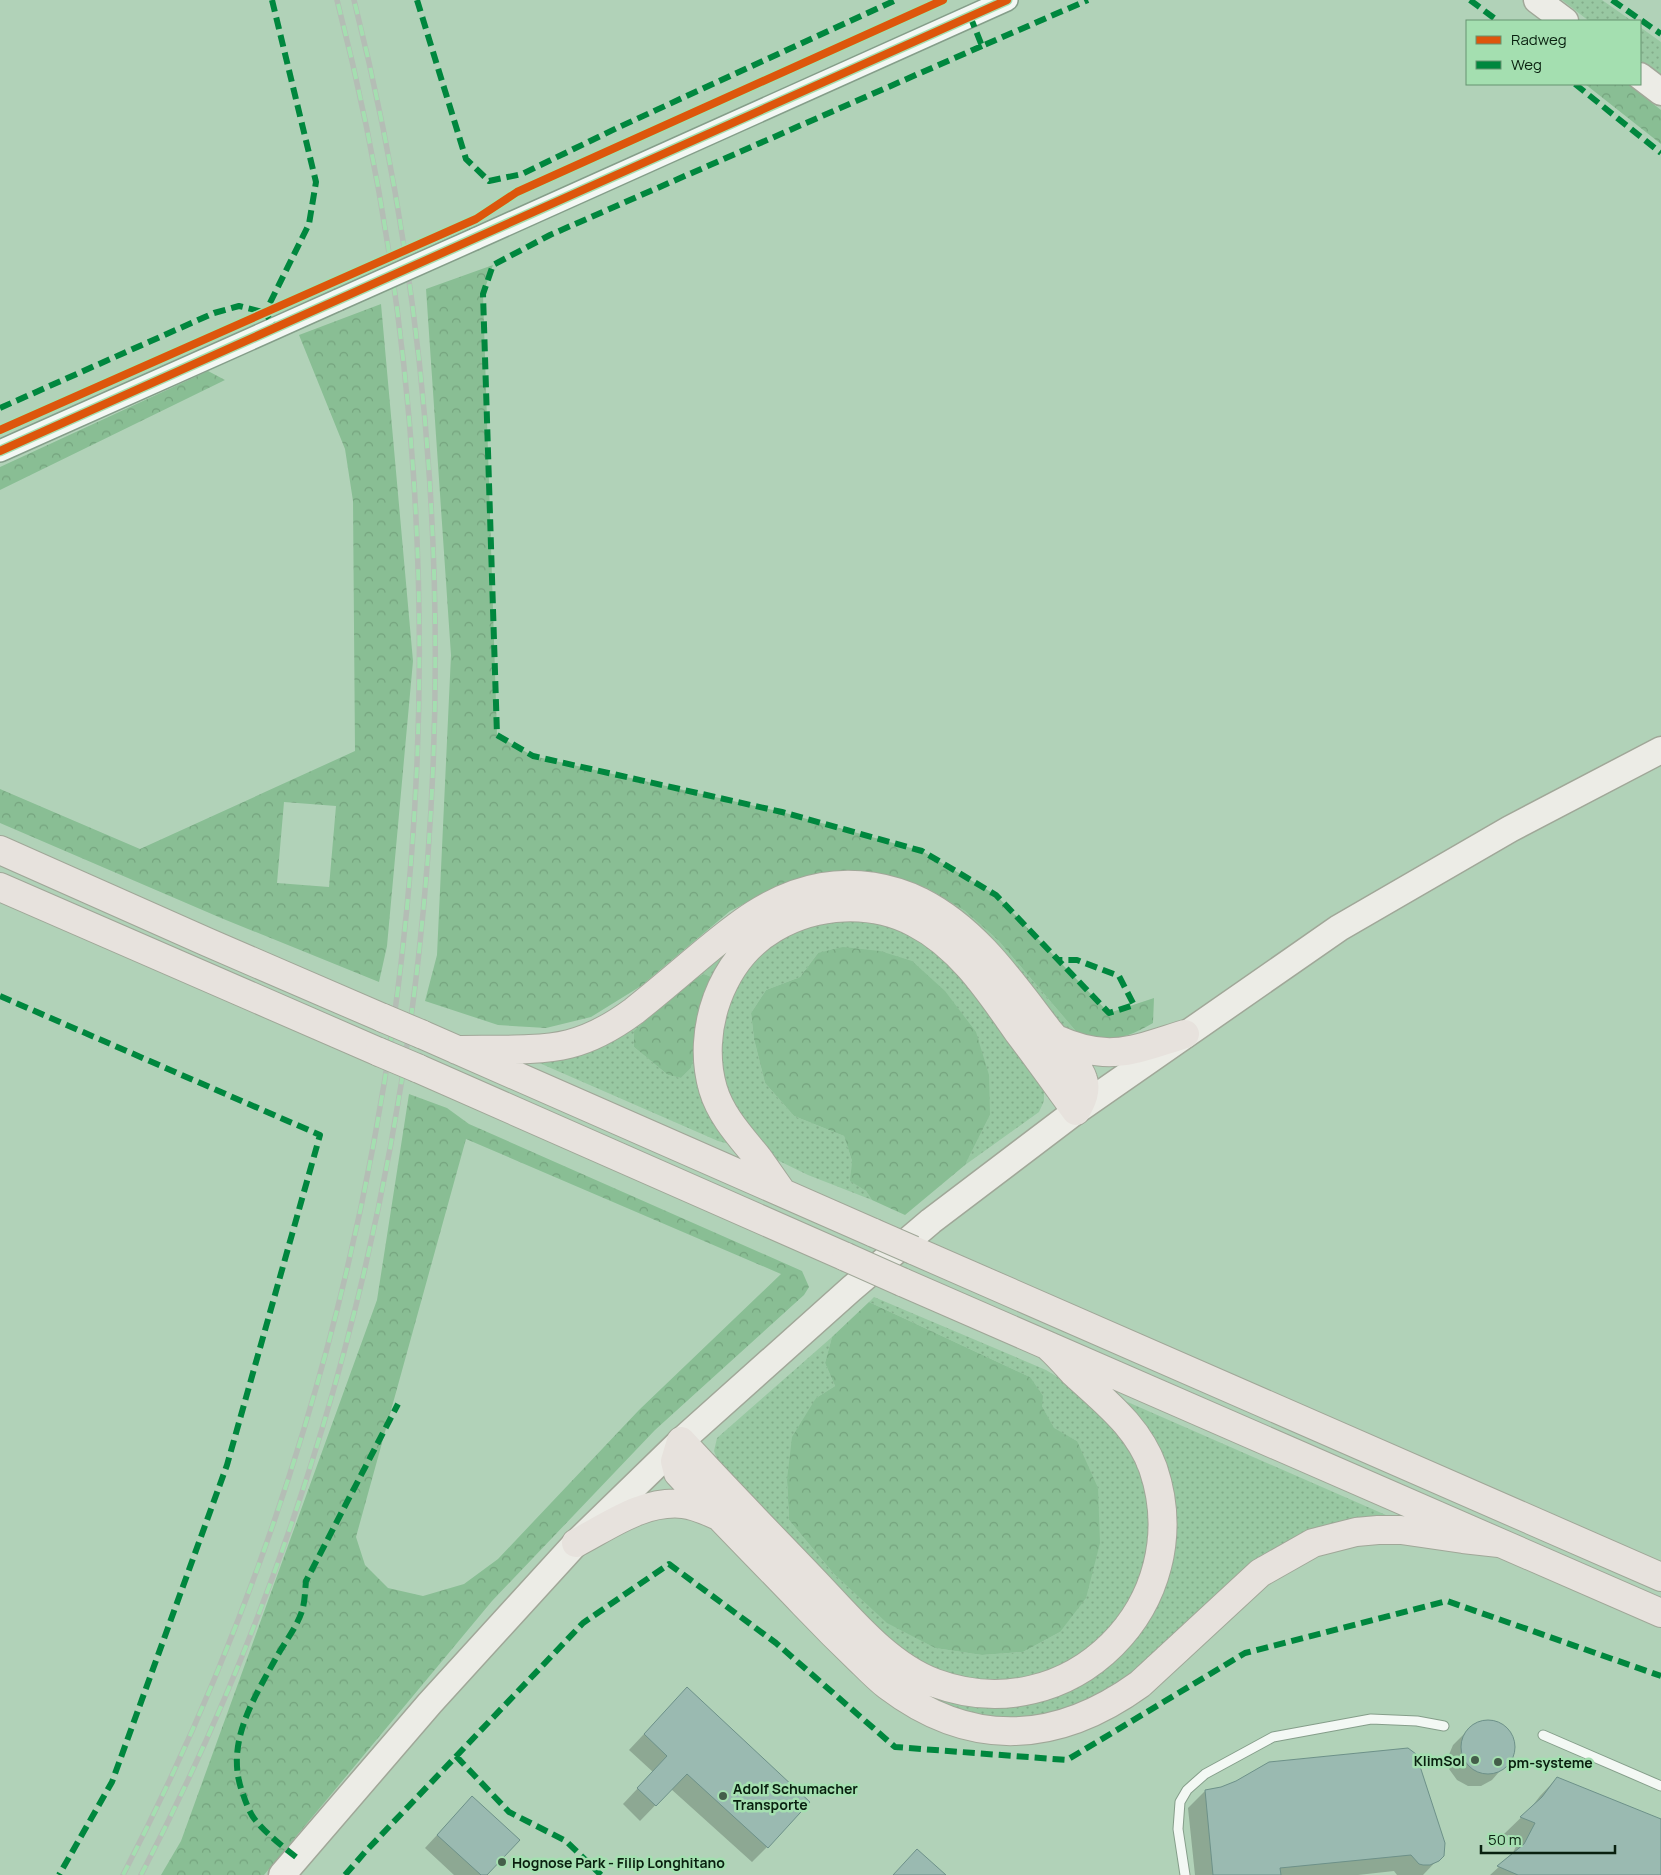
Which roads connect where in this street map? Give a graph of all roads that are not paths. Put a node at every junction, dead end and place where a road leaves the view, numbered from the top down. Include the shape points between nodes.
1 (1007, 0) edge
2 (1537, 0) edge
3 (1565, 20) edge
4 (1641, 77) edge
5 (1661, 92) edge
6 (0, 451) edge
7 (1661, 750) edge
8 (0, 850) edge
9 (0, 887) edge
10 (1185, 1034) junction
11 (1056, 1039) junction
12 (457, 1050) junction
13 (1076, 1111) junction
14 (782, 1192) junction
15 (1048, 1346) junction
16 (681, 1441) junction
17 (718, 1516) junction
18 (1499, 1542) junction
19 (576, 1544) junction
20 (1661, 1577) edge
21 (1661, 1613) edge
22 (1444, 1726) dead end
23 (1543, 1735) dead end
24 (1661, 1786) edge
25 (282, 1875) edge
26 (1185, 1875) edge

1 - 6 street, bridge
2 - 3 main road
4 - 5 main road
7 - 10 main road via 1510,829 1339,928
8 - 12 highway, bridge
9 - 15 highway, bridge
10 - 11 highway via 1112,1053 1074,1048
10 - 13 main road
11 - 12 highway via 991,958 953,922 903,894 880,888 842,885 802,892 767,907 731,930 628,1016 588,1038 552,1047
11 - 13 highway via 1084,1079 1084,1094
12 - 14 highway
13 - 14 highway via 973,971 944,942 916,923 878,910 856,907 818,911 774,928 744,953 718,996 709,1032 709,1072 720,1106 734,1130
13 - 16 main road via 886,1259
14 - 20 highway, bridge
15 - 16 highway via 1134,1431 1152,1465 1163,1518 1156,1571 1136,1617 1113,1645 1098,1657 1044,1686 1022,1691 980,1693 934,1683 900,1664 858,1627
15 - 18 highway
16 - 17 highway via 675,1461 678,1473
16 - 19 main road
17 - 18 highway via 886,1685 945,1719 994,1730 1041,1729 1060,1725 1119,1699 1140,1684 1260,1573 1313,1543 1378,1530
17 - 19 highway via 684,1504 649,1506
18 - 21 highway
19 - 25 main road via 400,1738
22 - 26 lane via 1370,1719 1273,1737 1204,1774 1186,1790 1180,1802 1178,1829
23 - 24 lane

